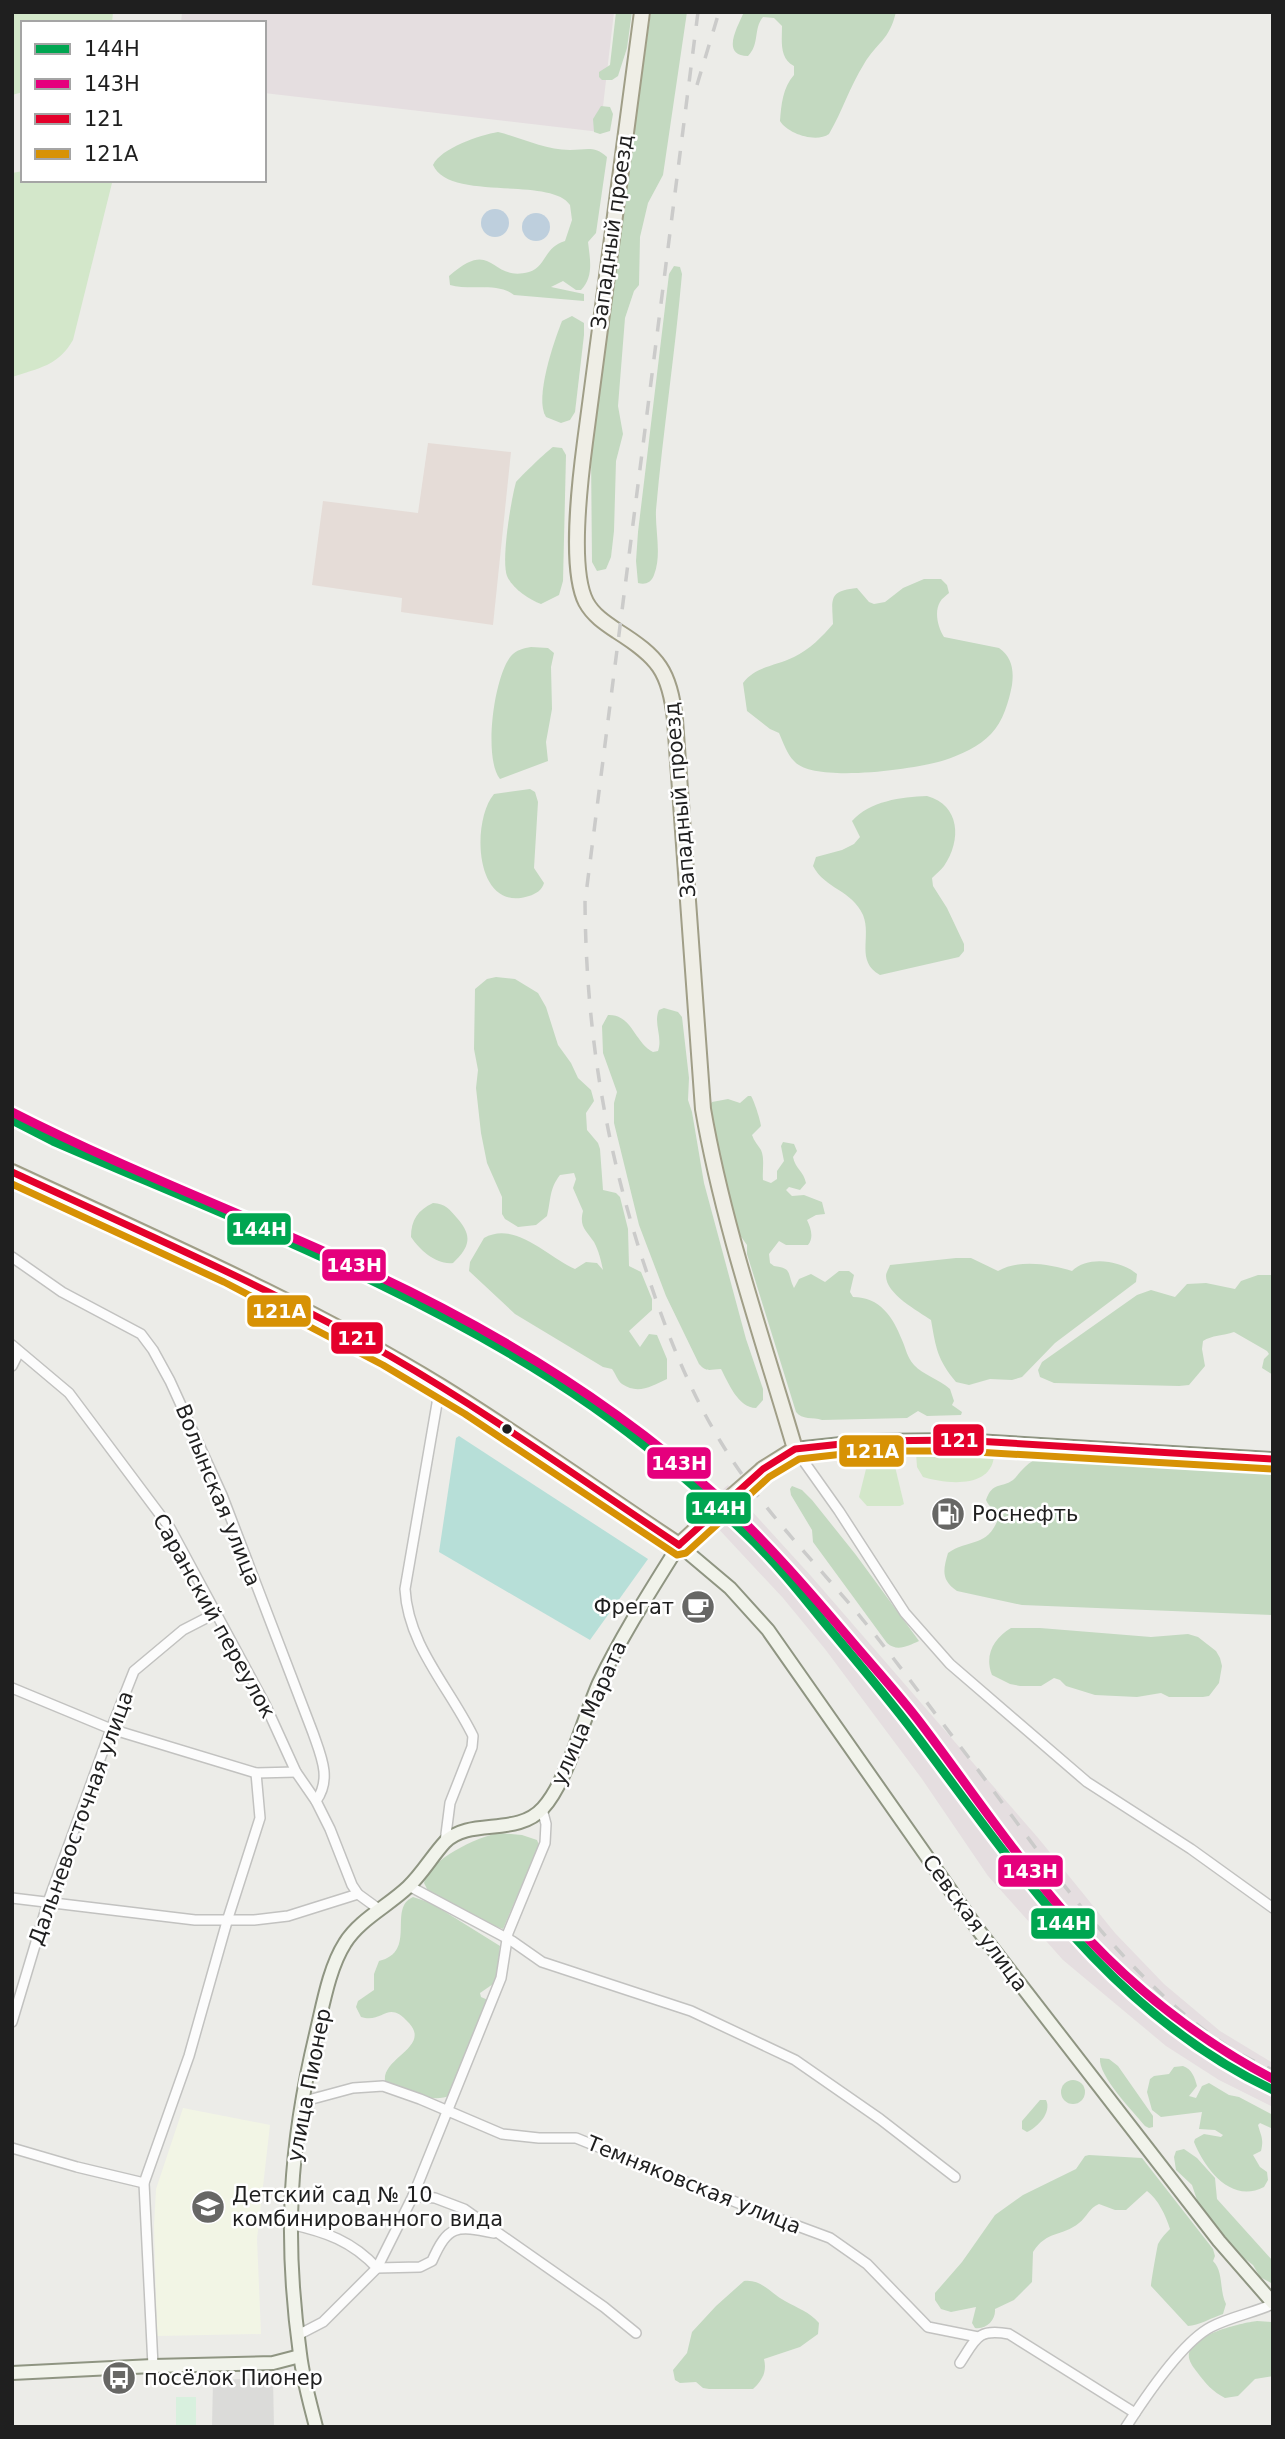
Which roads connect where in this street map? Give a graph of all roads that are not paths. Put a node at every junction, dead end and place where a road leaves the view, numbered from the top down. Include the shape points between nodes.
1 (642, 12) edge
2 (12, 1172) edge
3 (12, 1257) edge
4 (16, 1349) edge
5 (12, 1366) edge
6 (440, 1386) junction
7 (795, 1450) junction
8 (1273, 1460) edge
9 (679, 1545) junction
10 (216, 1613) junction
11 (12, 1688) edge
12 (111, 1729) junction
13 (296, 1772) junction
14 (256, 1773) junction
15 (316, 1801) junction
16 (542, 1809) junction
17 (445, 1842) junction
18 (410, 1886) junction
19 (358, 1894) junction
20 (12, 1898) edge
21 (48, 1902) junction
22 (1273, 1908) edge
23 (380, 1910) junction
24 (228, 1918) junction
25 (507, 1938) junction
26 (12, 2022) edge
27 (301, 2102) junction
28 (446, 2111) junction
29 (12, 2148) edge
30 (955, 2176) dead end
31 (144, 2183) junction
32 (413, 2196) junction
33 (290, 2224) junction
34 (499, 2234) junction
35 (377, 2268) junction
36 (1273, 2304) edge
37 (636, 2333) dead end
38 (298, 2335) junction
39 (978, 2337) junction
40 (300, 2356) junction
41 (960, 2363) dead end
42 (153, 2366) junction
43 (12, 2373) edge
44 (1135, 2413) junction
45 (316, 2427) edge
46 (1126, 2427) edge

1 - 7 main road, Западный проезд via 582,465 581,586 594,614 654,658 671,688 703,1109 724,1208
2 - 6 main road via 273,1295
3 - 15 street, Волынская улица via 62,1292 141,1334 170,1381 222,1495 313,1733 325,1778
4 - 5 street
4 - 10 street, Саранский переулок via 76,1403 170,1528
6 - 9 main road
6 - 17 street via 405,1589 419,1642 473,1736 450,1802
7 - 8 street via 869,1441 959,1440
7 - 9 main road, bridge via 763,1469
7 - 22 street via 905,1613 950,1664 1087,1782
9 - 16 street, улица Марата via 628,1627 599,1683 561,1777
9 - 36 street, Севская улица via 730,1588 768,1630 979,1931
10 - 12 street, Дальневосточная улица via 183,1630 134,1671
10 - 13 street, Саранский переулок
11 - 12 street
12 - 14 street
12 - 21 street, Дальневосточная улица
13 - 14 street
13 - 15 street, Саранский переулок
14 - 24 street via 260,1818
15 - 19 street, Саранский переулок
16 - 17 street via 516,1824 467,1831
16 - 25 street via 546,1824 541,1856
17 - 18 street, улица Пионер
18 - 23 street, улица Пионер
18 - 25 street
19 - 23 street, Саранский переулок
19 - 24 street via 288,1916
20 - 21 street
21 - 24 street via 195,1920
21 - 26 street, Дальневосточная улица
23 - 27 street, улица Пионер via 349,1936 339,1954
24 - 31 street via 189,2056
25 - 28 street via 501,1978
25 - 30 street via 542,1962 691,2011 795,2060
27 - 28 street, Темняковская улица via 369,2085 394,2089
27 - 33 street, улица Пионер
28 - 32 street
28 - 39 street, Темняковская улица via 502,2134 576,2138 830,2238 867,2264 928,2327
29 - 31 street
31 - 42 street
32 - 34 street via 450,2202
32 - 35 street
33 - 35 street via 352,2245
33 - 38 street, улица Пионер
34 - 35 street via 470,2228 451,2232 442,2239 432,2262 420,2267
34 - 37 street
35 - 38 street via 323,2322
36 - 44 street via 1201,2334
38 - 40 street, улица Пионер
39 - 41 street
39 - 44 street, Темняковская улица via 992,2331 1009,2334
40 - 42 street via 273,2363
40 - 45 street, улица Пионер
42 - 43 street
44 - 46 street

